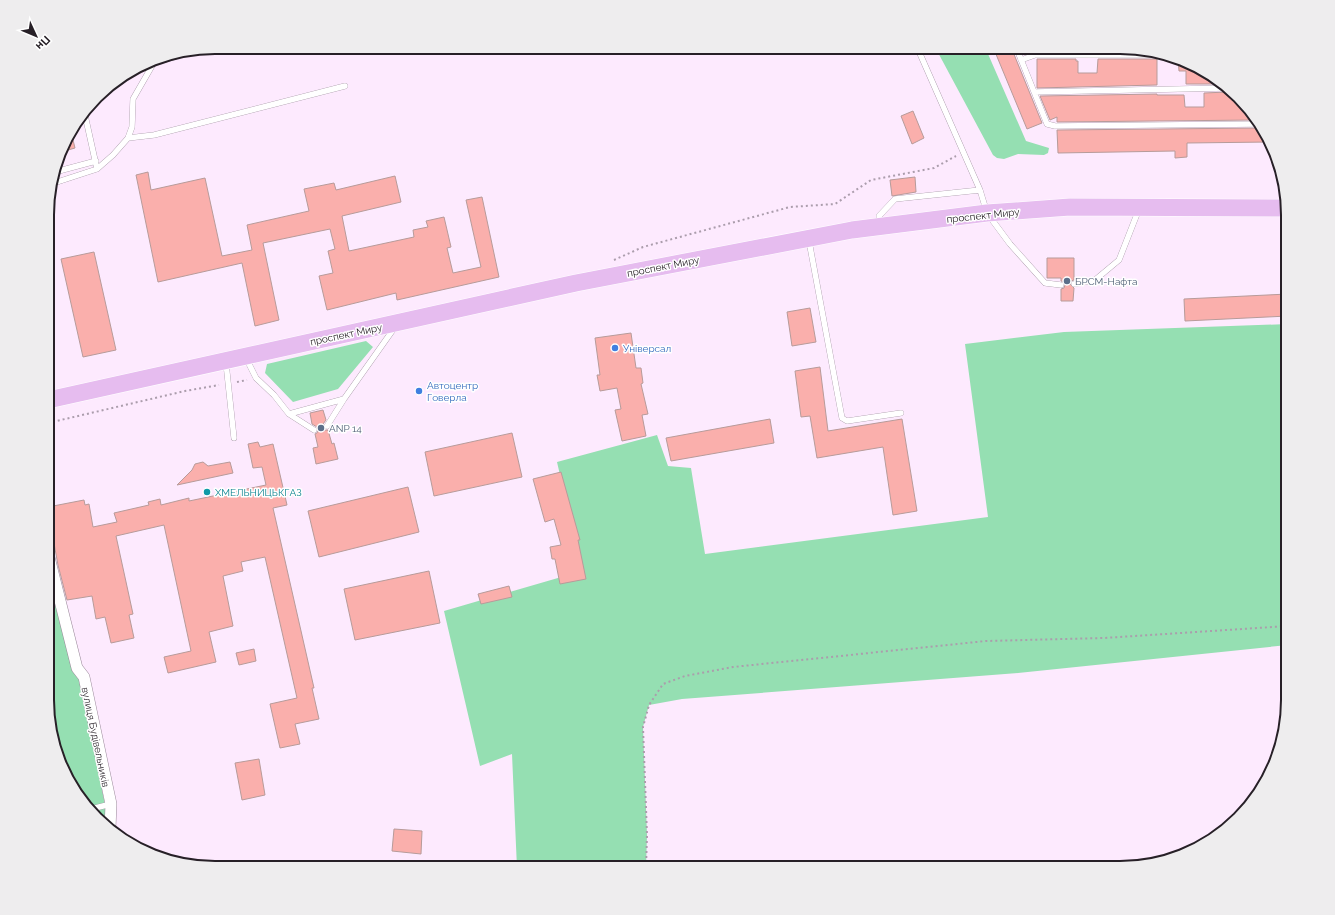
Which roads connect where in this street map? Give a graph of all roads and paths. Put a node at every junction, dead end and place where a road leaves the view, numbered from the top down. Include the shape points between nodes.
1 (920, 54) edge
2 (1019, 54) edge
3 (1141, 55) edge
4 (1021, 60) junction
5 (150, 68) edge
6 (345, 86) dead end
7 (1219, 88) edge
8 (1034, 92) junction
9 (86, 118) edge
10 (1253, 124) edge
11 (128, 138) junction
12 (963, 153) junction
13 (96, 161) junction
14 (97, 169) junction
15 (60, 171) edge
16 (57, 182) edge
17 (980, 190) junction
18 (1139, 208) junction
19 (1281, 208) edge
20 (987, 214) junction
21 (880, 227) junction
22 (809, 239) junction
23 (611, 261) dead end
24 (1074, 284) dead end
25 (1061, 285) dead end
26 (398, 322) junction
27 (245, 356) junction
28 (226, 360) junction
29 (256, 378) junction
30 (228, 383) junction
31 (54, 399) edge
32 (344, 399) junction
33 (901, 413) dead end
34 (288, 414) junction
35 (54, 422) edge
36 (327, 426) dead end
37 (314, 430) dead end
38 (234, 438) dead end
39 (54, 577) edge
40 (1281, 626) edge
41 (110, 804) junction
42 (95, 807) edge
43 (110, 822) edge
44 (646, 861) edge

1 - 12 lane
2 - 4 lane
3 - 4 lane via 1035,55
4 - 8 lane
5 - 11 lane via 133,99 132,127
6 - 11 lane via 154,135
7 - 8 lane
8 - 10 lane via 1047,124 1056,126
9 - 13 lane
11 - 14 lane
12 - 17 lane
12 - 23 path via 934,168 871,180 835,204 790,207 643,247
13 - 14 lane
13 - 15 lane
14 - 16 lane
17 - 20 lane
17 - 21 lane via 896,199 879,216
18 - 19 main road, проспект Миру
18 - 20 main road, проспект Миру via 1070,207
18 - 24 lane via 1119,260 1095,280
20 - 21 main road, проспект Миру
20 - 25 lane via 1044,283
21 - 22 main road, проспект Миру
22 - 26 main road, проспект Миру via 576,283
22 - 33 lane via 842,418 847,421
26 - 27 main road, проспект Миру
26 - 32 lane
27 - 28 main road, проспект Миру
27 - 29 lane
28 - 30 lane
28 - 31 main road, проспект Миру
29 - 30 path
29 - 34 lane via 274,395
30 - 35 path
30 - 38 lane
32 - 34 lane
32 - 36 lane
34 - 37 lane
39 - 41 street, вулиця Будівельників via 77,668 84,677
40 - 44 path via 1104,638 986,641 733,667 685,676 663,684 649,705 643,727
41 - 42 lane
41 - 43 street, вулиця Будівельників

